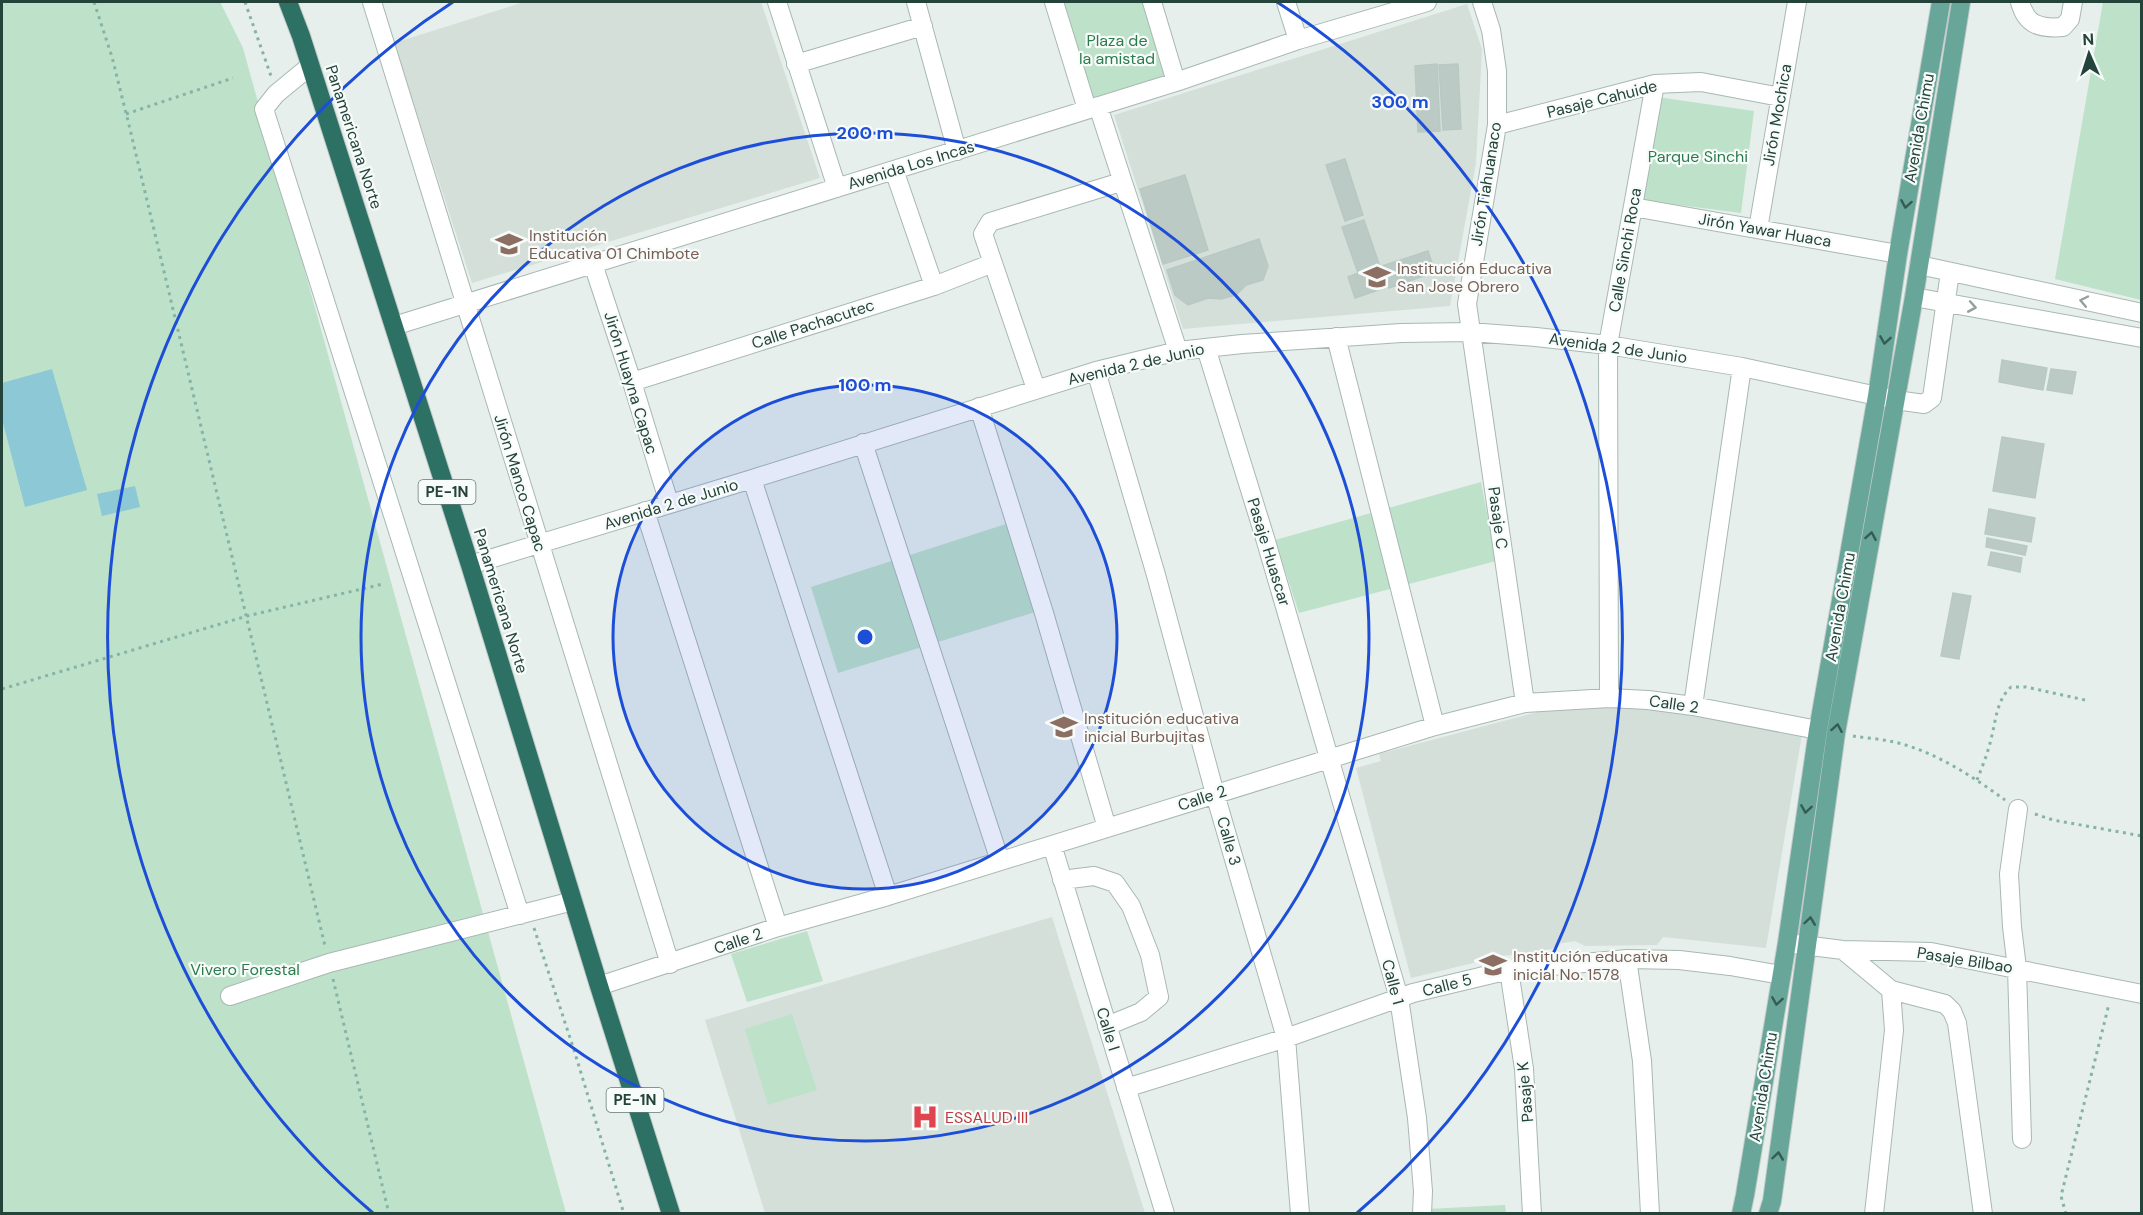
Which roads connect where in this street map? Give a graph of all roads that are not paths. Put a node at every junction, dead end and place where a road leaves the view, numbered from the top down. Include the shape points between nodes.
1 (288, 2) edge
2 (372, 2) edge
3 (777, 2) edge
4 (916, 2) edge
5 (1054, 2) edge
6 (1152, 2) edge
7 (1286, 2) edge
8 (1426, 2) edge
9 (1482, 2) edge
10 (1797, 2) edge
11 (1941, 2) edge
12 (1961, 2) edge
13 (2020, 2) edge
14 (2073, 2) edge
15 (923, 27) junction
16 (1298, 40) junction
17 (796, 64) junction
18 (310, 66) junction
19 (1176, 82) junction
20 (1655, 84) junction
21 (1779, 97) junction
22 (1092, 108) junction
23 (1497, 125) junction
24 (957, 151) junction
25 (894, 170) junction
26 (1121, 182) junction
27 (837, 188) junction
28 (1633, 207) junction
29 (1758, 229) junction
30 (1898, 254) junction
31 (993, 263) junction
32 (593, 264) junction
33 (1919, 265) junction
34 (1950, 272) junction
35 (934, 286) junction
36 (1914, 297) junction
37 (1946, 302) junction
38 (465, 304) junction
39 (2142, 313) edge
40 (394, 326) junction
41 (1470, 332) junction
42 (1336, 337) junction
43 (2142, 338) edge
44 (1608, 345) junction
45 (1206, 348) junction
46 (1178, 351) junction
47 (1742, 367) junction
48 (1096, 371) junction
49 (632, 382) junction
50 (1036, 389) junction
51 (1877, 396) junction
52 (1896, 400) junction
53 (979, 406) junction
54 (863, 443) junction
55 (752, 479) junction
56 (669, 503) junction
57 (645, 511) junction
58 (539, 544) junction
59 (470, 565) junction
60 (1609, 698) junction
61 (1525, 703) junction
62 (1693, 706) junction
63 (1435, 726) junction
64 (1827, 732) junction
65 (1329, 758) junction
66 (1215, 794) junction
67 (2018, 809) road end
68 (1107, 828) junction
69 (1052, 845) junction
70 (1000, 861) junction
71 (1062, 880) junction
72 (888, 896) junction
73 (573, 901) junction
74 (520, 915) junction
75 (778, 927) junction
76 (1787, 943) junction
77 (1807, 945) junction
78 (1842, 950) junction
79 (1627, 959) junction
80 (670, 964) junction
81 (2017, 968) junction
82 (1509, 970) junction
83 (1781, 975) junction
84 (599, 986) junction
85 (1891, 990) junction
86 (2142, 994) edge
87 (230, 996) dead end
88 (1399, 999) junction
89 (1107, 1026) junction
90 (1286, 1038) junction
91 (1126, 1088) junction
92 (2022, 1139) dead end
93 (672, 1214) edge
94 (1165, 1214) edge
95 (1300, 1214) edge
96 (1422, 1214) edge
97 (1532, 1214) edge
98 (1650, 1214) edge
99 (1741, 1214) edge
100 (1768, 1214) edge
101 (1874, 1214) edge
102 (1983, 1214) edge

1 - 18 highway, Panamericana Norte / PE-1N
2 - 38 street, Jirón Manco Capac
3 - 17 street
4 - 15 street
5 - 22 street
6 - 19 street
7 - 16 street
8 - 16 street, Avenida Los Incas
9 - 23 street, Jirón Tiahuanaco via 1495,61
10 - 21 street, Jirón Mochica
11 -> 30 main road, Avenida Chimu
12 - 33 main road, Avenida Chimu
13 - 14 street via 2023,15 2037,26 2052,28 2063,27 2070,19
15 - 17 street
15 - 24 street
16 - 19 street, Avenida Los Incas
17 - 27 street
18 - 40 highway, Panamericana Norte / PE-1N
18 - 74 street via 264,109
19 - 22 street, Avenida Los Incas
20 - 21 street, Pasaje Cahuide via 1701,82
20 - 23 street, Pasaje Cahuide
20 - 28 street, Calle Sinchi Roca
21 - 29 street, Jirón Mochica
22 - 24 street, Avenida Los Incas
22 - 26 street
23 - 41 street, Jirón Tiahuanaco via 1467,304
24 - 25 street, Avenida Los Incas
25 - 27 street, Avenida Los Incas
25 - 35 street
26 - 31 street via 990,222 983,234
26 - 46 street
27 - 32 street, Avenida Los Incas
28 - 29 street, Jirón Yawar Huaca
28 - 44 street, Calle Sinchi Roca
29 - 30 street, Jirón Yawar Huaca
30 -> 51 main road, Avenida Chimu
31 - 35 street, Calle Pachacutec
31 - 50 street
32 - 38 street, Avenida Los Incas
32 - 49 street, Jirón Huayna Capac
33 - 34 street
33 - 36 main road, Avenida Chimu
34 - 37 street, Avenida 2 de Junio
39 -> 34 street
35 - 49 street, Calle Pachacutec
36 - 37 street
36 - 52 main road, Avenida Chimu
37 -> 43 street
37 - 52 street, Avenida 2 de Junio via 1932,399 1924,404
38 - 40 street, Avenida Los Incas
38 - 58 street, Jirón Manco Capac
40 - 59 highway, Panamericana Norte / PE-1N
41 - 42 street, Avenida 2 de Junio
41 - 44 street, Avenida 2 de Junio
41 - 61 street, Pasaje C
42 - 45 street, Avenida 2 de Junio
42 - 63 street
44 - 47 street, Avenida 2 de Junio
44 - 60 street, Calle Sinchi Roca
45 - 46 street, Avenida 2 de Junio
45 - 65 street, Pasaje Huascar
46 - 48 street, Avenida 2 de Junio
47 - 51 street, Avenida 2 de Junio
47 - 62 street
48 - 50 street, Avenida 2 de Junio
48 - 66 street, Calle 3
49 - 56 street, Jirón Huayna Capac
50 - 53 street, Avenida 2 de Junio
51 - 52 street, Avenida 2 de Junio
51 - 64 main road, Avenida Chimu
64 -> 52 main road, Avenida Chimu
53 - 54 street, Avenida 2 de Junio
53 - 68 street
54 - 55 street, Avenida 2 de Junio
54 - 70 street
55 - 56 street, Avenida 2 de Junio
55 - 72 street
56 - 57 street, Avenida 2 de Junio
57 - 58 street, Avenida 2 de Junio
57 - 75 street
58 - 59 street, Avenida 2 de Junio
58 - 80 street, Jirón Manco Capac
59 - 73 highway, Panamericana Norte / PE-1N
60 - 61 street, Calle 2
60 - 62 street, Calle 2
61 - 63 street, Calle 2
62 - 64 street, Calle 2
63 - 65 street, Calle 2
64 -> 76 main road, Avenida Chimu
77 -> 64 main road, Avenida Chimu
65 - 66 street, Calle 2
65 - 88 street, Calle 1
66 - 68 street, Calle 2
66 - 90 street, Calle 3
67 - 81 street via 2009,874
68 - 69 street, Calle 2
69 - 70 street, Calle 2
69 - 71 street, Calle I
70 - 72 street, Calle 2
71 - 89 street, Calle I
71 - 89 street via 1094,876 1115,884 1131,906 1150,955 1159,997 1141,1012
72 - 75 street, Calle 2
73 - 74 street
73 - 84 highway, Panamericana Norte / PE-1N
74 - 87 street via 329,963
75 - 80 street, Calle 2
76 - 77 street, Pasaje Bilbao
76 - 83 main road, Avenida Chimu
77 - 78 street, Pasaje Bilbao
100 -> 77 main road, Avenida Chimu
78 - 81 street, Pasaje Bilbao via 1931,952
78 - 85 street
79 - 82 street, Calle 5
79 - 83 street, Calle 5 via 1679,960
79 - 98 street via 1642,1061
80 - 84 street, Calle 2
81 - 86 street, Pasaje Bilbao
81 - 92 street
82 - 88 street, Calle 5
82 - 97 street, Pasaje K via 1524,1069
83 -> 99 main road, Avenida Chimu
84 - 93 highway, Panamericana Norte / PE-1N
85 - 101 street via 1894,1029
85 - 102 street via 1945,1004 1952,1011 1959,1035
88 - 90 street, Calle 5
88 - 96 street, Calle 1 via 1417,1118
89 - 91 street, Calle I
90 - 91 street, Calle 5
90 - 95 street, Calle 3
91 - 94 street, Calle I

